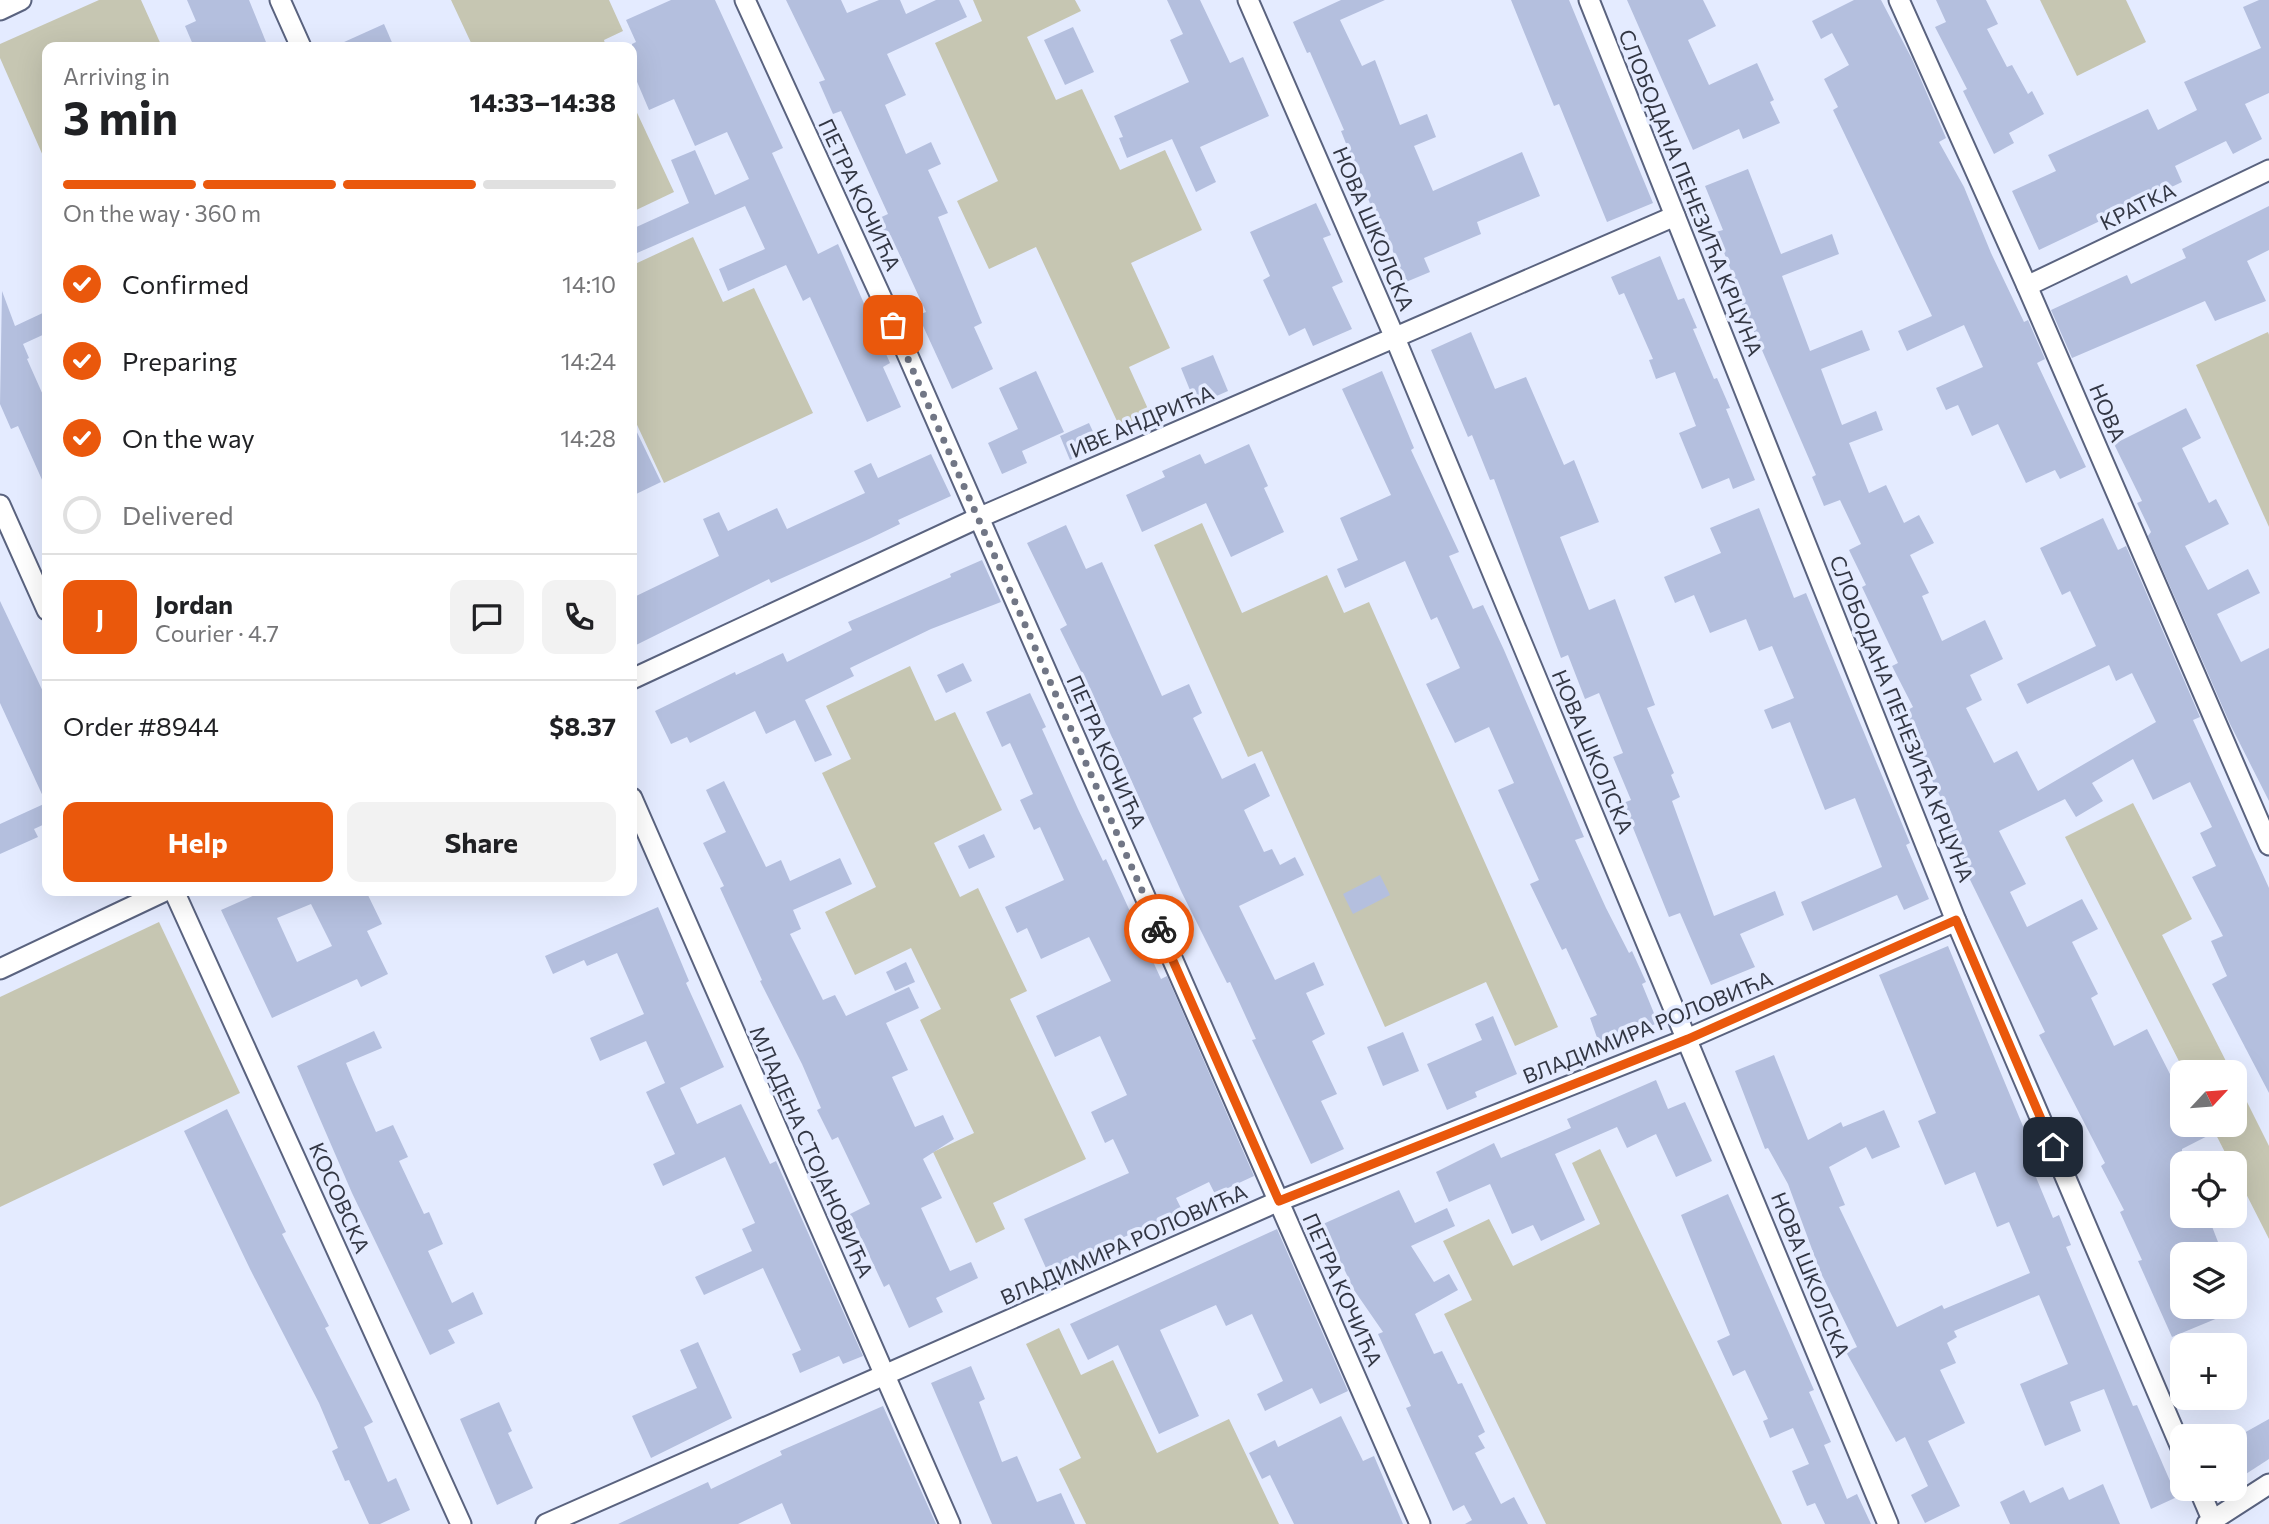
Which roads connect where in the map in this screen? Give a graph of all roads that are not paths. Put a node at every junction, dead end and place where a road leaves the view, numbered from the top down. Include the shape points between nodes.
1 (22, 0) edge
2 (281, 0) edge
3 (745, 0) edge
4 (1248, 0) edge
5 (1589, 0) edge
6 (1899, 0) edge
7 (0, 10) edge
8 (299, 42) edge
9 (2269, 170) edge
10 (1675, 216) junction
11 (2028, 286) junction
12 (1395, 338) junction
13 (0, 505) edge
14 (978, 518) junction
15 (42, 599) edge
16 (637, 677) edge
17 (637, 809) edge
18 (2269, 845) edge
19 (154, 896) edge
20 (176, 896) edge
21 (1956, 920) junction
22 (0, 969) edge
23 (1688, 1039) junction
24 (1279, 1201) junction
25 (885, 1376) junction
26 (2171, 1424) edge
27 (2269, 1484) edge
28 (2203, 1501) edge
29 (2211, 1523) edge
30 (461, 1524) edge
31 (546, 1524) edge
32 (950, 1524) edge
33 (1420, 1524) edge
34 (1888, 1524) edge

1 - 7 street
2 - 8 street
3 - 14 street, ПЕТРА КОЧИЋА
4 - 12 street, НОВА ШКОЛСКА
5 - 10 street, СЛОБОДАНА ПЕНЕЗИЋА КРЦУНА
6 - 11 street, НОВА
9 - 11 street, КРАТКА
10 - 12 street, ИВЕ АНДРИЋА
10 - 21 street, СЛОБОДАНА ПЕНЕЗИЋА КРЦУНА
11 - 18 street, НОВА
12 - 14 street, ИВЕ АНДРИЋА
12 - 23 street, НОВА ШКОЛСКА
13 - 15 street
14 - 16 street, ИВЕ АНДРИЋА
14 - 24 street, ПЕТРА КОЧИЋА
17 - 25 street, МЛАДЕНА СТОЈАНОВИЋА
19 - 22 street
20 - 30 street, КОСОВСКА
21 - 23 street, ВЛАДИМИРА РОЛОВИЋА
21 - 26 street, СЛОБОДАНА ПЕНЕЗИЋА КРЦУНА
23 - 24 street, ВЛАДИМИРА РОЛОВИЋА
23 - 34 street, НОВА ШКОЛСКА
24 - 25 street, ВЛАДИМИРА РОЛОВИЋА
24 - 33 street, ПЕТРА КОЧИЋА
25 - 31 street, ВЛАДИМИРА РОЛОВИЋА
25 - 32 street, МЛАДЕНА СТОЈАНОВИЋА
27 - 29 street
28 - 29 street

